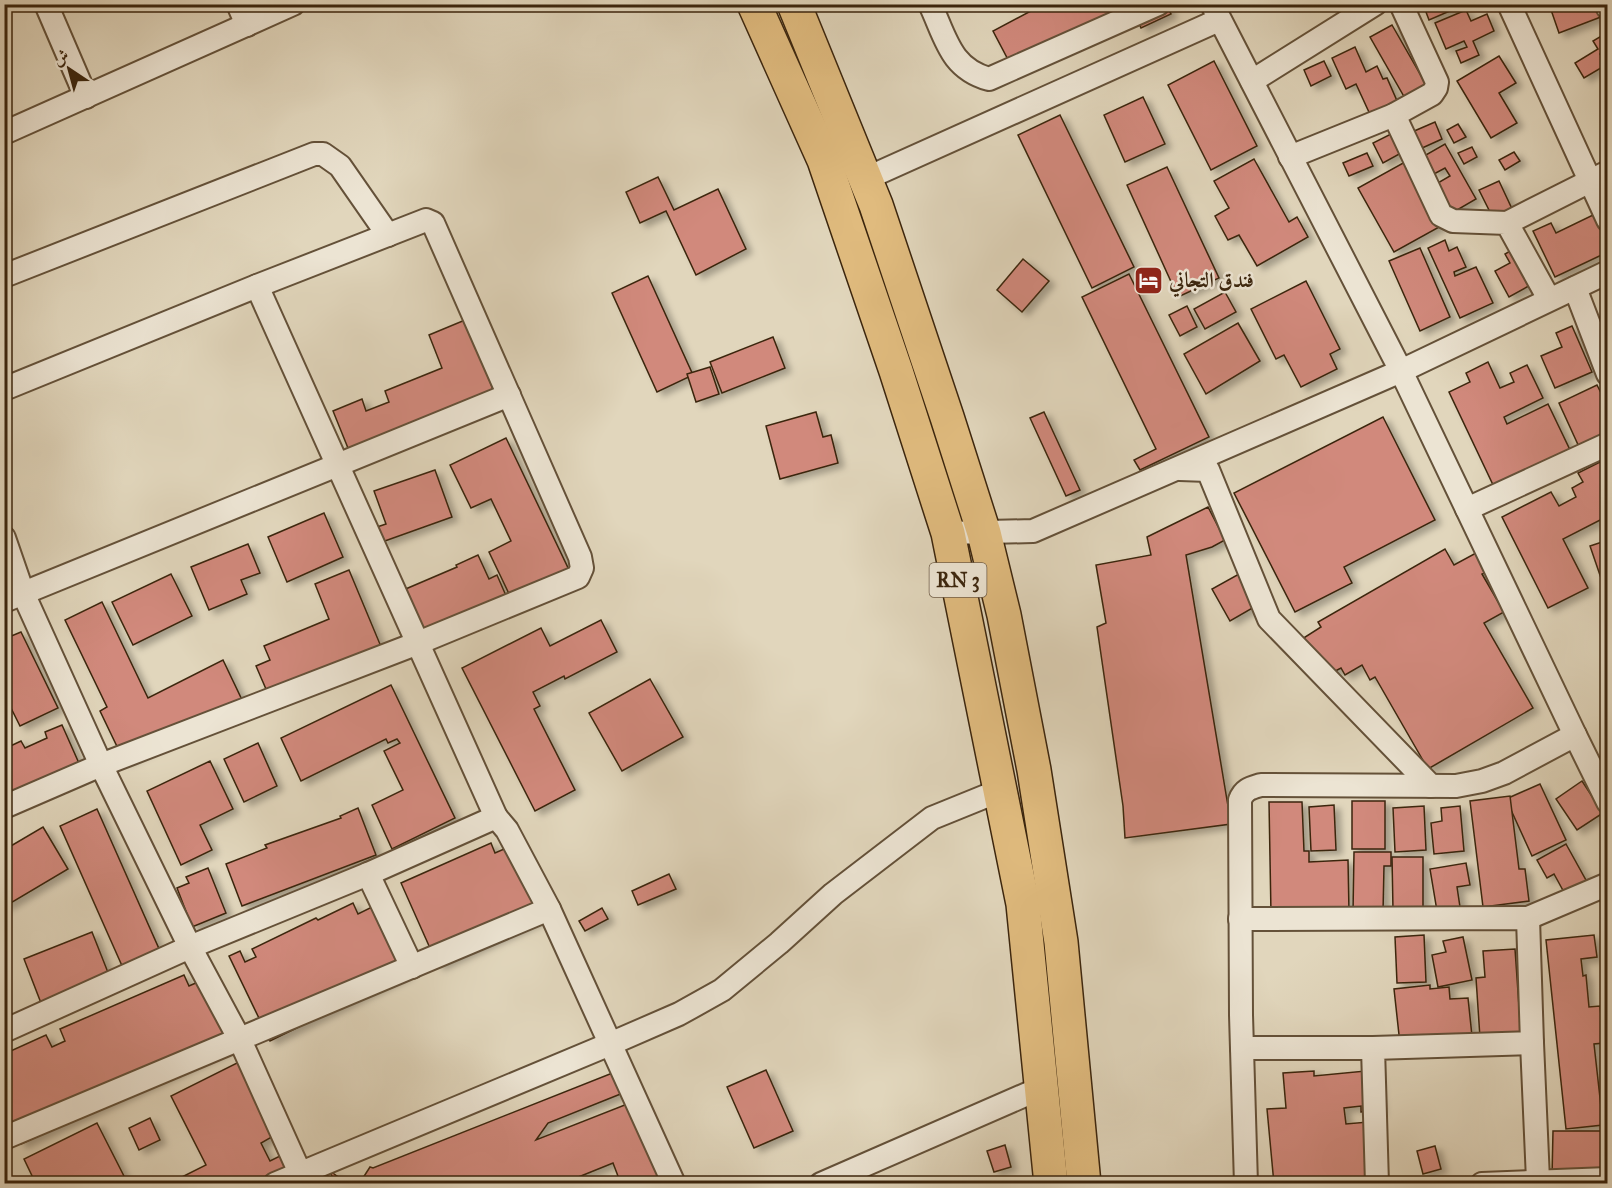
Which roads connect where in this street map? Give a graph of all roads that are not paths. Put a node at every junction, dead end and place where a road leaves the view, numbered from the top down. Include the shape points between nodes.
1 (46, 4) edge
2 (293, 4) edge
3 (754, 4) edge
4 (794, 4) edge
5 (930, 4) edge
6 (1158, 4) edge
7 (1375, 4) edge
8 (1401, 4) edge
9 (1509, 4) edge
10 (1216, 12) edge
11 (243, 15) edge
12 (1252, 81) junction
13 (86, 97) junction
14 (1394, 115) junction
15 (4, 133) edge
16 (1290, 157) junction
17 (1598, 176) edge
18 (865, 179) junction
19 (1608, 220) edge
20 (1507, 223) junction
21 (388, 235) junction
22 (1608, 272) edge
23 (4, 276) edge
24 (256, 286) junction
25 (1575, 288) junction
26 (1549, 299) junction
27 (1401, 371) junction
28 (1608, 374) edge
29 (4, 389) edge
30 (509, 395) junction
31 (1608, 444) edge
32 (337, 465) junction
33 (1178, 468) junction
34 (1467, 509) junction
35 (948, 533) junction
36 (984, 534) junction
37 (4, 538) edge
38 (14, 597) edge
39 (417, 643) junction
40 (1575, 735) junction
41 (101, 765) junction
42 (1431, 786) junction
43 (1001, 790) junction
44 (1608, 802) edge
45 (4, 807) edge
46 (496, 817) junction
47 (368, 874) junction
48 (1608, 884) edge
49 (549, 909) junction
50 (1528, 918) junction
51 (1240, 919) junction
52 (190, 947) junction
53 (412, 967) junction
54 (4, 1031) edge
55 (240, 1040) junction
56 (1532, 1043) junction
57 (610, 1044) junction
58 (1242, 1048) junction
59 (1373, 1048) junction
60 (1041, 1088) junction
61 (4, 1138) edge
62 (303, 1178) edge
63 (1608, 1179) edge
64 (1538, 1180) junction
65 (667, 1181) edge
66 (275, 1184) edge
67 (821, 1184) edge
68 (1051, 1184) edge
69 (1084, 1184) edge
70 (1245, 1184) edge
71 (1377, 1184) edge
72 (1482, 1184) edge

1 - 13 street
2 - 11 street
3 - 35 highway, RN 3 via 824,160
4 - 18 highway, RN 3
5 - 6 street via 957,61 975,75 989,79
7 - 12 street
8 - 14 street via 1437,82 1432,94
9 - 17 street
10 - 12 street
10 - 18 street
11 - 13 street
12 - 16 street
13 - 15 street
14 - 16 street
14 - 20 street via 1441,215 1453,221
16 - 27 street
17 - 19 street
17 - 20 street
18 - 36 highway, RN 3
20 - 26 street
21 - 23 street via 340,166 323,154 314,154
21 - 24 street
21 - 30 street via 426,220 433,223
22 - 25 street
24 - 29 street
24 - 32 street
25 - 26 street
25 - 28 street
26 - 27 street
27 - 33 street
27 - 34 street
30 - 32 street
30 - 39 street via 580,557 581,573
31 - 34 street
32 - 38 street
32 - 39 street
33 - 36 street via 1034,531
33 - 42 street via 1208,470 1269,620
34 - 40 street
35 - 36 street
35 - 43 highway, RN 3
36 - 69 highway, RN 3 via 1035,770 1061,942
37 - 38 street
38 - 41 street
39 - 41 street
39 - 46 street
40 - 42 street via 1482,781
40 - 44 street
41 - 45 street
41 - 52 street
42 - 51 street via 1261,785 1247,789 1240,800
43 - 57 street via 932,818 833,894 722,990
43 - 60 highway, RN 3 via 1023,904
46 - 47 street
46 - 49 street via 507,830
47 - 52 street
47 - 53 street
48 - 50 street
49 - 53 street
49 - 57 street
50 - 51 street
50 - 56 street
51 - 58 street
52 - 54 street
52 - 55 street
53 - 55 street
55 - 61 street
55 - 62 street
56 - 59 street
56 - 64 street
57 - 62 street
57 - 65 street
58 - 59 street
58 - 70 street
59 - 71 street
60 - 67 street
60 - 68 highway, RN 3
62 - 66 street
63 - 64 street
64 - 72 street

